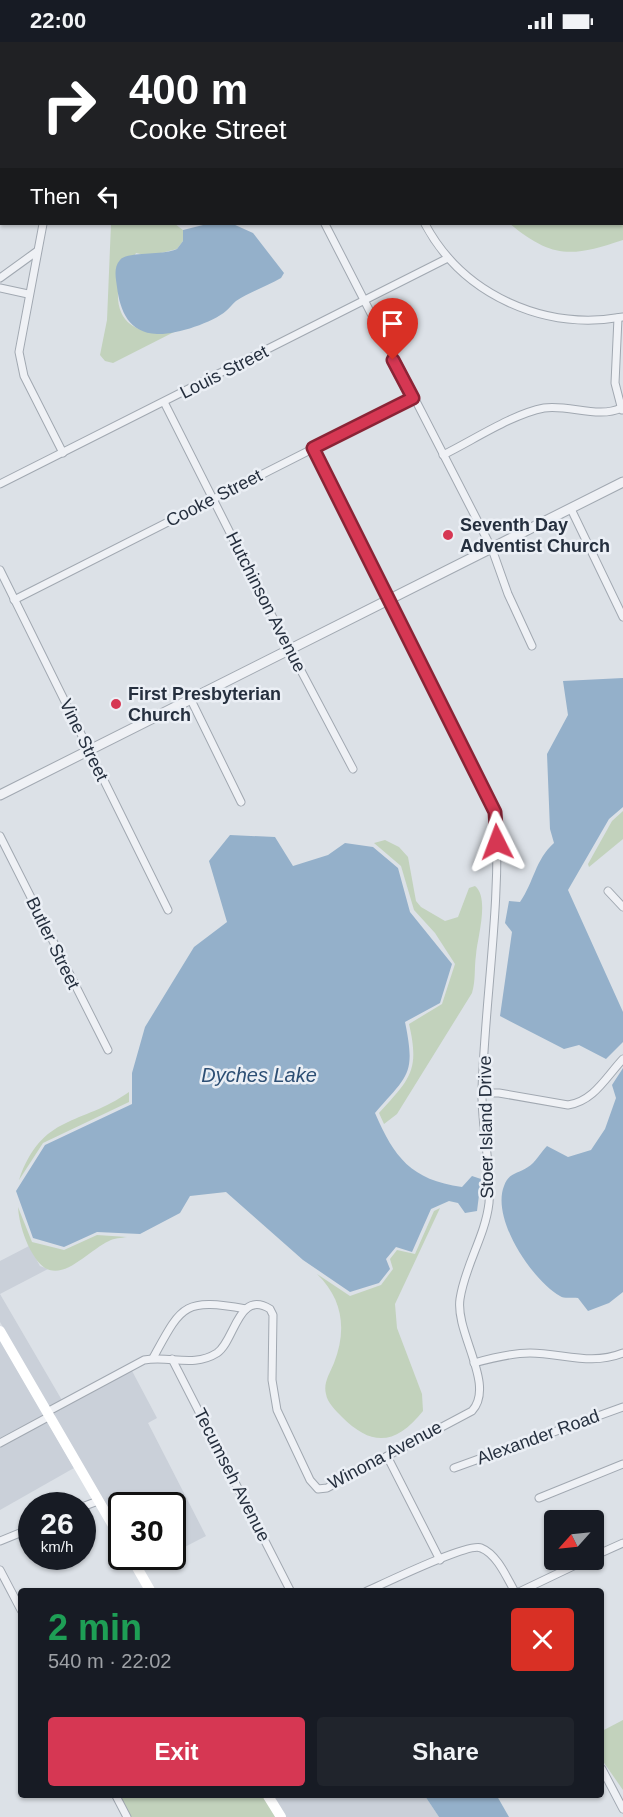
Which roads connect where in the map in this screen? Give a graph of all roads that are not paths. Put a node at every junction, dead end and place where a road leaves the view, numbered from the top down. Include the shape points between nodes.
1 (43, 225) edge
2 (325, 225) edge
3 (426, 225) edge
4 (36, 252) junction
5 (448, 258) junction
6 (0, 278) edge
7 (0, 288) edge
8 (28, 294) junction
9 (363, 302) junction
10 (620, 317) edge
11 (413, 398) junction
12 (164, 402) junction
13 (622, 409) edge
14 (313, 448) junction
15 (63, 453) junction
16 (443, 455) junction
17 (623, 482) edge
18 (0, 484) edge
19 (213, 499) junction
20 (571, 509) junction
21 (492, 549) junction
22 (0, 570) edge
23 (14, 600) junction
24 (389, 600) junction
25 (623, 617) edge
26 (532, 646) dead end
27 (290, 650) junction
28 (191, 700) junction
29 (89, 750) junction
30 (353, 769) dead end
31 (0, 795) edge
32 (241, 802) dead end
33 (0, 836) edge
34 (608, 891) dead end
35 (623, 907) edge
36 (168, 910) dead end
37 (108, 1050) dead end
38 (623, 1059) edge
39 (482, 1093) junction
40 (246, 1309) junction
41 (0, 1331) edge
42 (623, 1353) edge
43 (153, 1358) junction
44 (172, 1359) junction
45 (474, 1363) junction
46 (623, 1407) edge
47 (48, 1414) junction
48 (0, 1443) edge
49 (387, 1456) junction
50 (623, 1464) edge
51 (454, 1468) dead end
52 (539, 1498) dead end
53 (98, 1501) joint
54 (108, 1518) edge
55 (18, 1534) edge
56 (0, 1541) edge
57 (623, 1543) edge
58 (604, 1552) edge
59 (440, 1560) junction
60 (0, 1570) edge
61 (138, 1570) edge
62 (564, 1570) edge
63 (149, 1588) edge
64 (289, 1588) edge
65 (374, 1588) edge
66 (514, 1588) edge
67 (526, 1588) edge
68 (18, 1604) edge
69 (604, 1773) edge
70 (117, 1798) edge
71 (269, 1798) edge
72 (623, 1809) edge
73 (127, 1817) edge
74 (281, 1817) edge

1 - 4 street
2 - 9 street
3 - 5 street
4 - 6 street
4 - 8 street
5 - 9 street, Louis Street
5 - 10 street via 485,291 518,306 566,320
7 - 8 street
8 - 15 street via 19,352 21,369
9 - 11 street
9 - 12 street, Louis Street
10 - 13 street via 615,383
11 - 14 street, Cooke Street
11 - 16 street
12 - 15 street, Louis Street
12 - 19 street, Hutchinson Avenue
13 - 16 street via 540,409
14 - 19 street, Cooke Street
14 - 24 street
15 - 18 street, Louis Street
16 - 21 street
17 - 20 street
19 - 23 street, Cooke Street
19 - 27 street, Hutchinson Avenue
20 - 21 street
20 - 25 street
21 - 24 street
21 - 26 street
22 - 23 street, Vine Street
23 - 29 street, Vine Street
24 - 27 street
24 - 39 street, Stoer Island Drive via 496,813
27 - 28 street
27 - 30 street, Hutchinson Avenue
28 - 29 street
28 - 32 street
29 - 31 street
29 - 36 street, Vine Street
33 - 37 street, Butler Street
34 - 35 street
38 - 39 street via 592,1095 576,1104
39 - 45 street, Stoer Island Drive via 489,1203 459,1310
40 - 43 street via 209,1304 184,1310 171,1324
40 - 44 street via 236,1319 228,1342 217,1353 194,1361
40 - 49 street, Winona Avenue via 260,1305 272,1312 272,1380 277,1410 315,1487 327,1488
41 - 47 main road
42 - 45 street via 596,1360 517,1353
43 - 44 street
43 - 47 street
44 - 64 street, Tecumseh Avenue
45 - 49 street, Winona Avenue via 481,1392 472,1411
46 - 51 street, Alexander Road
47 - 48 street
47 - 53 main road
49 - 59 street
50 - 52 street
53 - 54 main road
55 - 56 street
57 - 58 street
59 - 65 street
59 - 66 street via 480,1547
60 - 68 street
61 - 63 main road
62 - 67 street
69 - 72 street
70 - 73 street
71 - 74 main road

